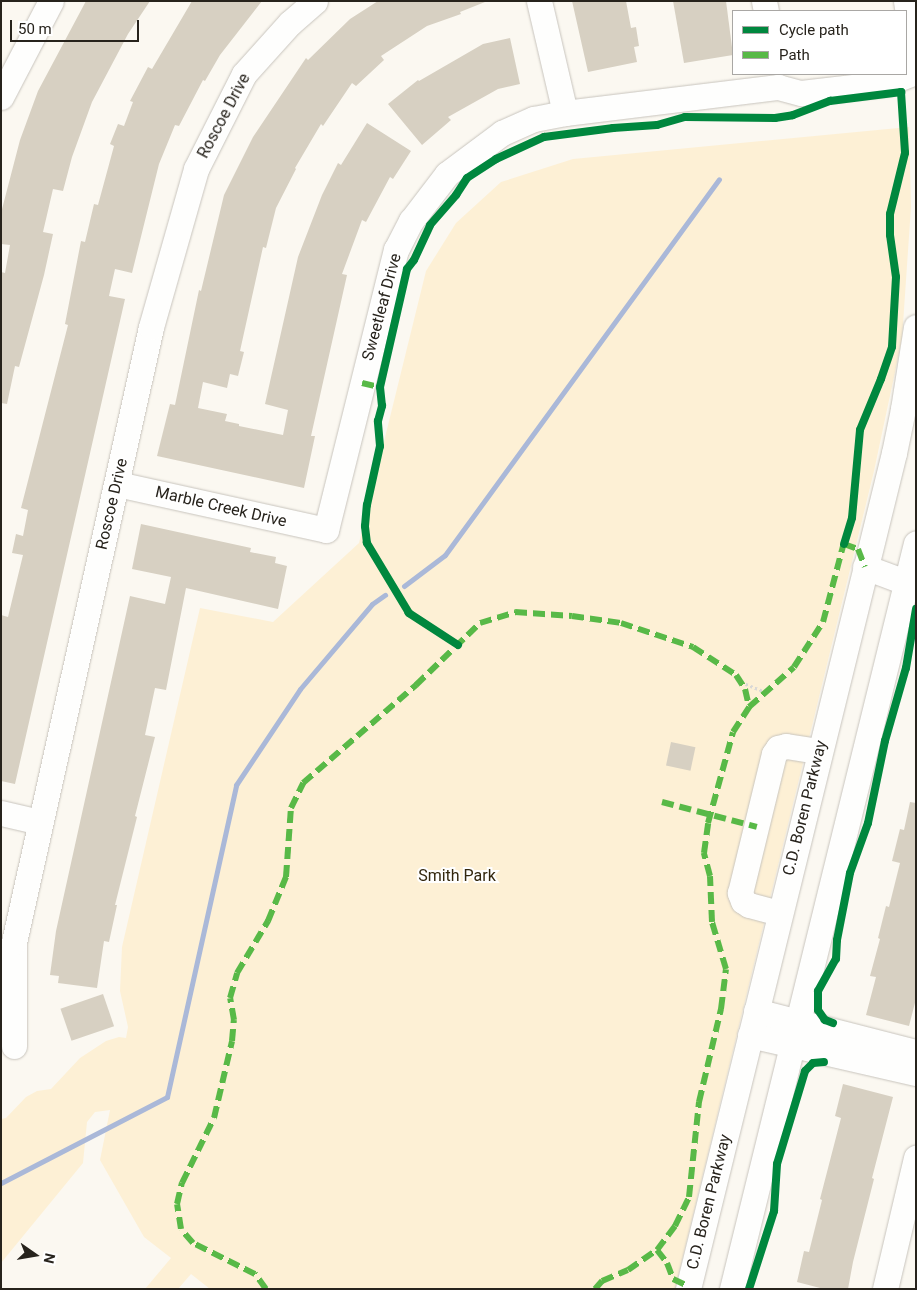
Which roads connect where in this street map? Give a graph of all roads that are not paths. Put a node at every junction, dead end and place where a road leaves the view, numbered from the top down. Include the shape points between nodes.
1 (51, 1) edge
2 (315, 1) edge
3 (539, 1) edge
4 (906, 1) edge
5 (916, 64) edge
6 (916, 72) edge
7 (807, 75) edge
8 (776, 81) edge
9 (1, 97) edge
10 (565, 113) junction
11 (916, 327) edge
12 (116, 484) junction
13 (326, 530) joint
14 (916, 543) edge
15 (865, 567) junction
16 (911, 584) edge
17 (819, 751) junction
18 (1, 813) edge
19 (40, 822) junction
20 (779, 913) junction
21 (756, 1011) junction
22 (794, 1033) junction
23 (750, 1035) junction
24 (14, 1046) dead end
25 (916, 1052) edge
26 (916, 1073) edge
27 (916, 1158) edge
28 (912, 1193) edge
29 (688, 1289) edge
30 (732, 1289) edge
31 (885, 1289) edge

1 - 9 street
2 - 12 street, Roscoe Drive via 290,23 244,74 196,170 152,327
3 - 10 street
4 - 5 street
6 - 8 street, Sweetleaf Drive via 887,83 800,93
7 - 8 street, Sweetleaf Drive
8 - 10 street, Sweetleaf Drive
10 - 13 street, Sweetleaf Drive via 534,119 502,133 447,174 411,221 396,250
11 - 15 street, C.D. Boren Parkway via 903,409
12 - 13 street, Marble Creek Drive
12 - 19 street, Roscoe Drive
14 - 16 street
15 - 16 street
15 - 17 street, C.D. Boren Parkway
16 - 22 street
17 - 20 street, C.D. Boren Parkway
17 - 20 street via 786,746 778,748 774,754 740,893 742,900 750,905
18 - 19 street
19 - 24 street, Roscoe Drive via 14,942
20 - 21 street, C.D. Boren Parkway
21 - 22 street
21 - 23 street, C.D. Boren Parkway
22 - 23 street
22 - 25 street
22 - 26 street
22 - 30 street
23 - 29 street, C.D. Boren Parkway
27 - 28 street
28 - 31 street

